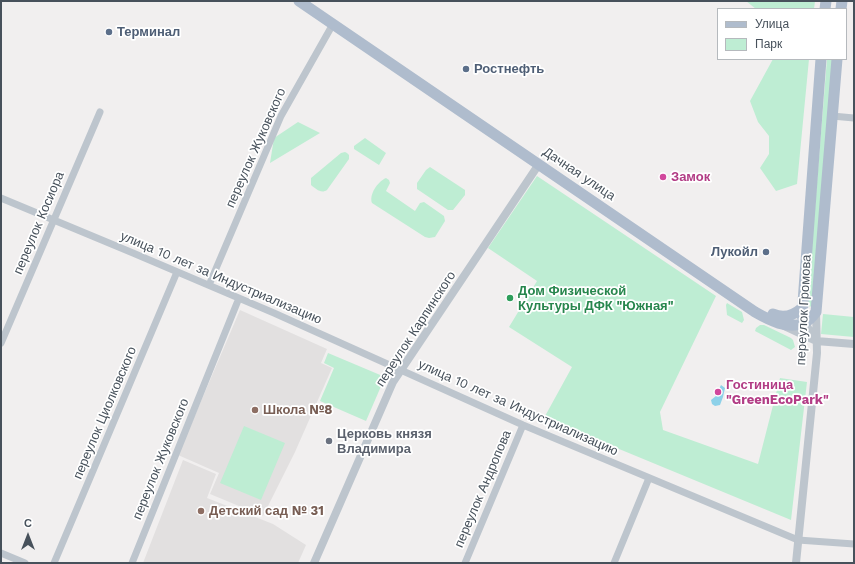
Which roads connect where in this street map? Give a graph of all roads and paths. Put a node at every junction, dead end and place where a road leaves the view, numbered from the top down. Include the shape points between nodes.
1 (299, 1) edge
2 (310, 1) edge
3 (334, 21) junction
4 (821, 60) edge
5 (837, 60) edge
6 (100, 112) dead end
7 (832, 116) junction
8 (854, 118) edge
9 (540, 161) junction
10 (1, 198) edge
11 (54, 220) junction
12 (177, 272) junction
13 (210, 285) junction
14 (240, 298) junction
15 (802, 308) junction
16 (816, 312) junction
17 (777, 320) junction
18 (805, 323) junction
19 (816, 341) junction
20 (1, 343) edge
21 (854, 344) edge
22 (401, 370) junction
23 (523, 425) junction
24 (649, 478) junction
25 (798, 540) junction
26 (854, 544) edge
27 (1, 553) edge
28 (25, 563) edge
29 (54, 563) edge
30 (132, 563) edge
31 (314, 563) edge
32 (465, 563) edge
33 (614, 563) edge
34 (796, 563) edge

1 - 3 main road, Дачная улица
2 - 3 main road, Дачная улица
3 - 9 main road, Дачная улица
3 - 13 street, переулок Жуковского via 281,116
4 - 15 main road, переулок Громова
5 - 7 main road, переулок Громова
6 - 11 street, переулок Косиора
7 - 8 street
7 - 16 main road, переулок Громова
9 - 17 main road, Дачная улица via 748,307 765,317
9 - 22 street, переулок Карпинского
10 - 11 street, улица 10 лет за Индустриализацию
11 - 12 street, улица 10 лет за Индустриализацию
11 - 20 street, переулок Косиора
12 - 13 street, улица 10 лет за Индустриализацию
12 - 29 street, переулок Циолковского
13 - 14 street, улица 10 лет за Индустриализацию
14 - 22 street, улица 10 лет за Индустриализацию
14 - 30 street, переулок Жуковского
15 - 17 main road, переулок Громова via 795,314
15 - 18 main road
16 - 18 main road
16 - 19 street, переулок Громова
17 - 18 main road via 790,325
17 - 19 street, Дачная улица
18 - 19 street
19 - 21 street, Дачная улица
19 - 25 street, переулок Громова via 817,354
22 - 23 street, улица 10 лет за Индустриализацию
22 - 31 street, переулок Карпинского via 393,382
23 - 24 street, улица 10 лет за Индустриализацию
23 - 32 street, переулок Андропова
24 - 25 street, улица 10 лет за Индустриализацию
24 - 33 street
25 - 26 street, улица 10 лет за Индустриализацию
25 - 34 street, переулок Громова
27 - 28 street

